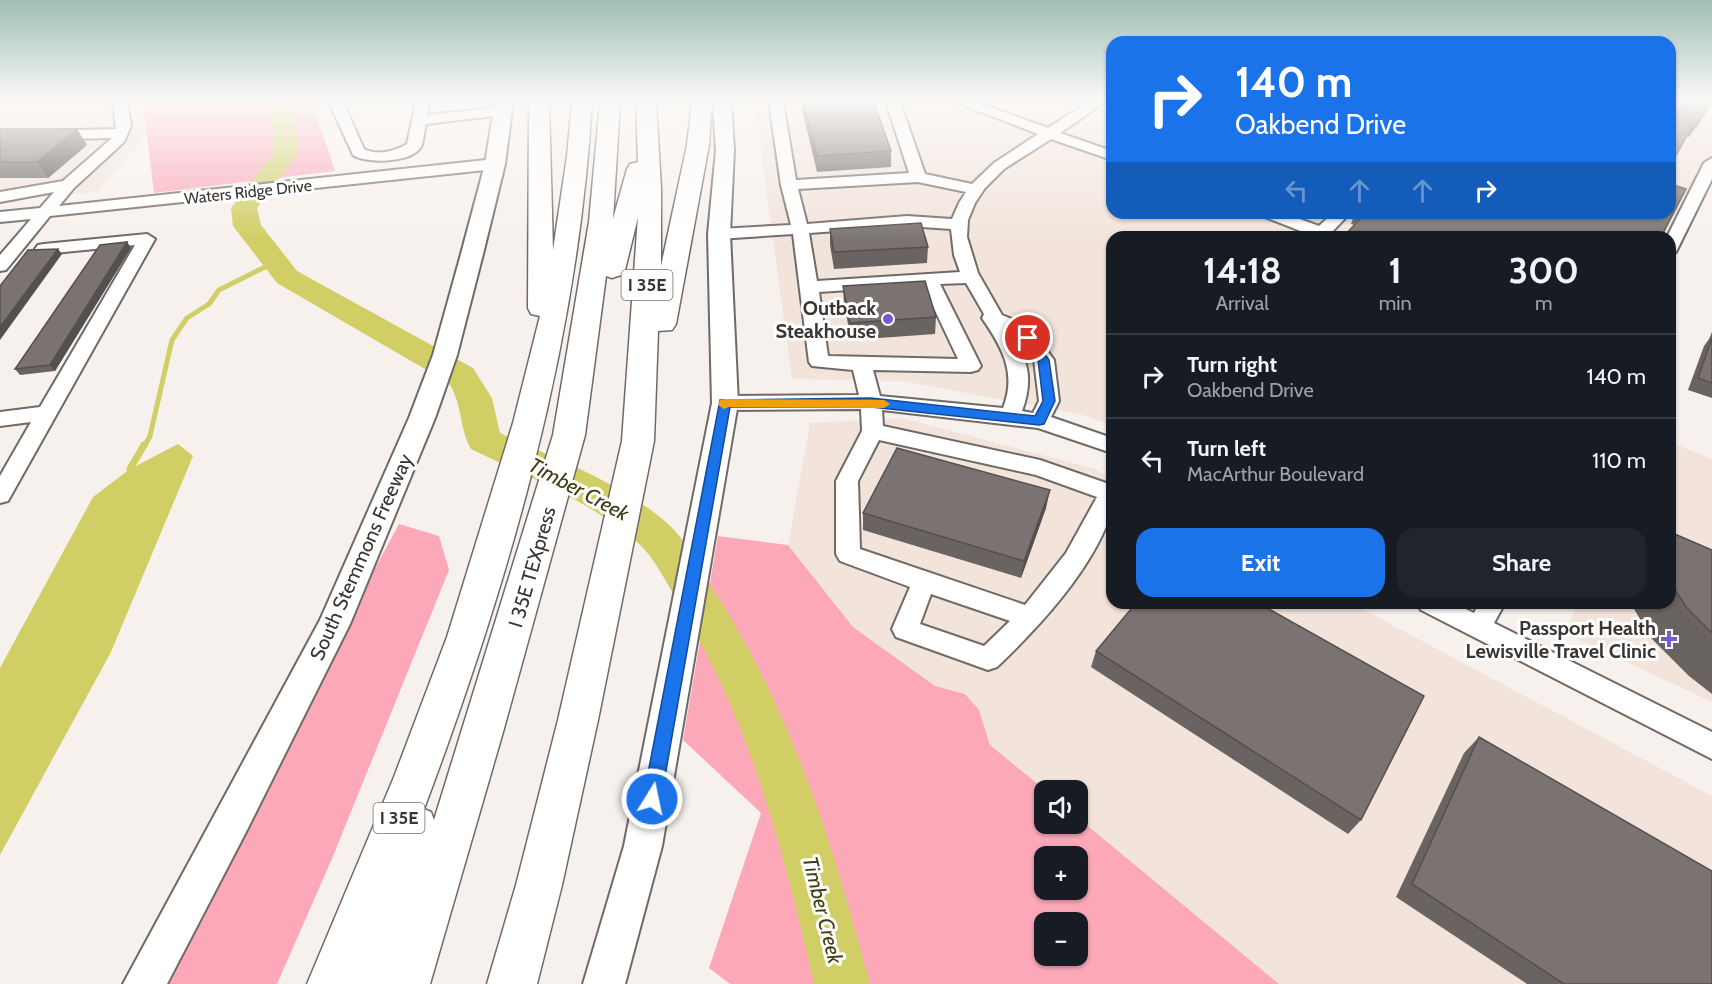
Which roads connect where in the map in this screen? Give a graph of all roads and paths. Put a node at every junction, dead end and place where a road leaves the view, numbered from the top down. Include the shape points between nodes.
1 (110, 148) edge
2 (356, 148) edge
3 (412, 148) edge
4 (497, 148) edge
5 (539, 148) edge
6 (580, 148) edge
7 (607, 148) edge
8 (643, 148) edge
9 (648, 148) edge
10 (697, 148) edge
11 (725, 148) edge
12 (783, 148) edge
13 (909, 148) edge
14 (1027, 148) edge
15 (1090, 148) edge
16 (1106, 154) edge
17 (1712, 163) edge
18 (495, 164) junction
19 (918, 177) junction
20 (68, 185) junction
21 (789, 185) junction
22 (975, 189) junction
23 (0, 197) edge
24 (46, 212) junction
25 (0, 217) edge
26 (1283, 219) edge
27 (1337, 219) edge
28 (958, 224) junction
29 (800, 229) junction
30 (1314, 231) edge
31 (1327, 231) edge
32 (719, 234) junction
33 (1676, 236) edge
34 (44, 249) edge
35 (0, 266) edge
36 (970, 277) junction
37 (929, 279) junction
38 (809, 287) junction
39 (991, 318) junction
40 (861, 364) junction
41 (541, 376) junction
42 (871, 402) junction
43 (725, 403) junction
44 (47, 413) junction
45 (1010, 416) junction
46 (0, 419) edge
47 (1039, 421) junction
48 (873, 431) junction
49 (569, 435) junction
50 (638, 441) junction
51 (1106, 444) edge
52 (1106, 489) edge
53 (0, 495) edge
54 (1106, 501) edge
55 (924, 582) junction
56 (1442, 609) edge
57 (1489, 609) edge
58 (1030, 617) junction
59 (1479, 628) junction
60 (461, 651) junction
61 (1712, 746) edge
62 (144, 984) edge
63 (332, 984) edge
64 (369, 984) edge
65 (405, 984) edge
66 (512, 984) edge
67 (604, 984) edge

1 - 20 street
2 - 3 street via 363,156 400,153
4 - 18 main road, South Stemmons Freeway
5 - 41 highway
6 - 41 highway, I 35E via 566,257
7 - 49 highway, I 35E TEXpress via 601,222
8 - 49 highway
9 - 50 highway, I 35E via 649,252
10 - 50 highway
11 - 32 main road
12 - 21 street
13 - 19 street
14 - 22 street via 999,166
15 - 16 street
17 - 33 street
18 - 24 street, Waters Ridge Drive
18 - 62 main road, South Stemmons Freeway via 445,356 374,536 334,624
19 - 21 street
19 - 22 street
20 - 23 street
20 - 24 street
21 - 29 street
22 - 28 street
24 - 25 street, Waters Ridge Drive
24 - 35 street
26 - 30 street
27 - 31 street
28 - 29 street via 908,221
28 - 36 street via 962,256
29 - 32 street
29 - 38 street
32 - 43 main road
34 - 44 street via 147,239
36 - 37 street
36 - 39 street via 993,314
37 - 38 street
37 - 40 street via 971,366
38 - 40 street via 819,362
39 - 45 street via 1010,345 1021,374
39 - 47 street via 1014,327 1044,360 1049,401
40 - 42 street
41 - 60 highway, I 35E
42 - 43 street
42 - 45 street
42 - 48 street
43 - 67 main road via 643,846
44 - 46 street
44 - 53 street
45 - 47 street
47 - 51 street
48 - 52 street via 1040,468
48 - 55 street via 848,481 848,554
49 - 65 highway, I 35E TEXpress
50 - 66 highway, I 35E via 578,720
54 - 58 street via 1075,560
55 - 58 street
55 - 58 street via 905,629 988,659
56 - 59 street
57 - 59 street
59 - 61 street
60 - 63 highway, I 35E
60 - 64 highway via 384,944

